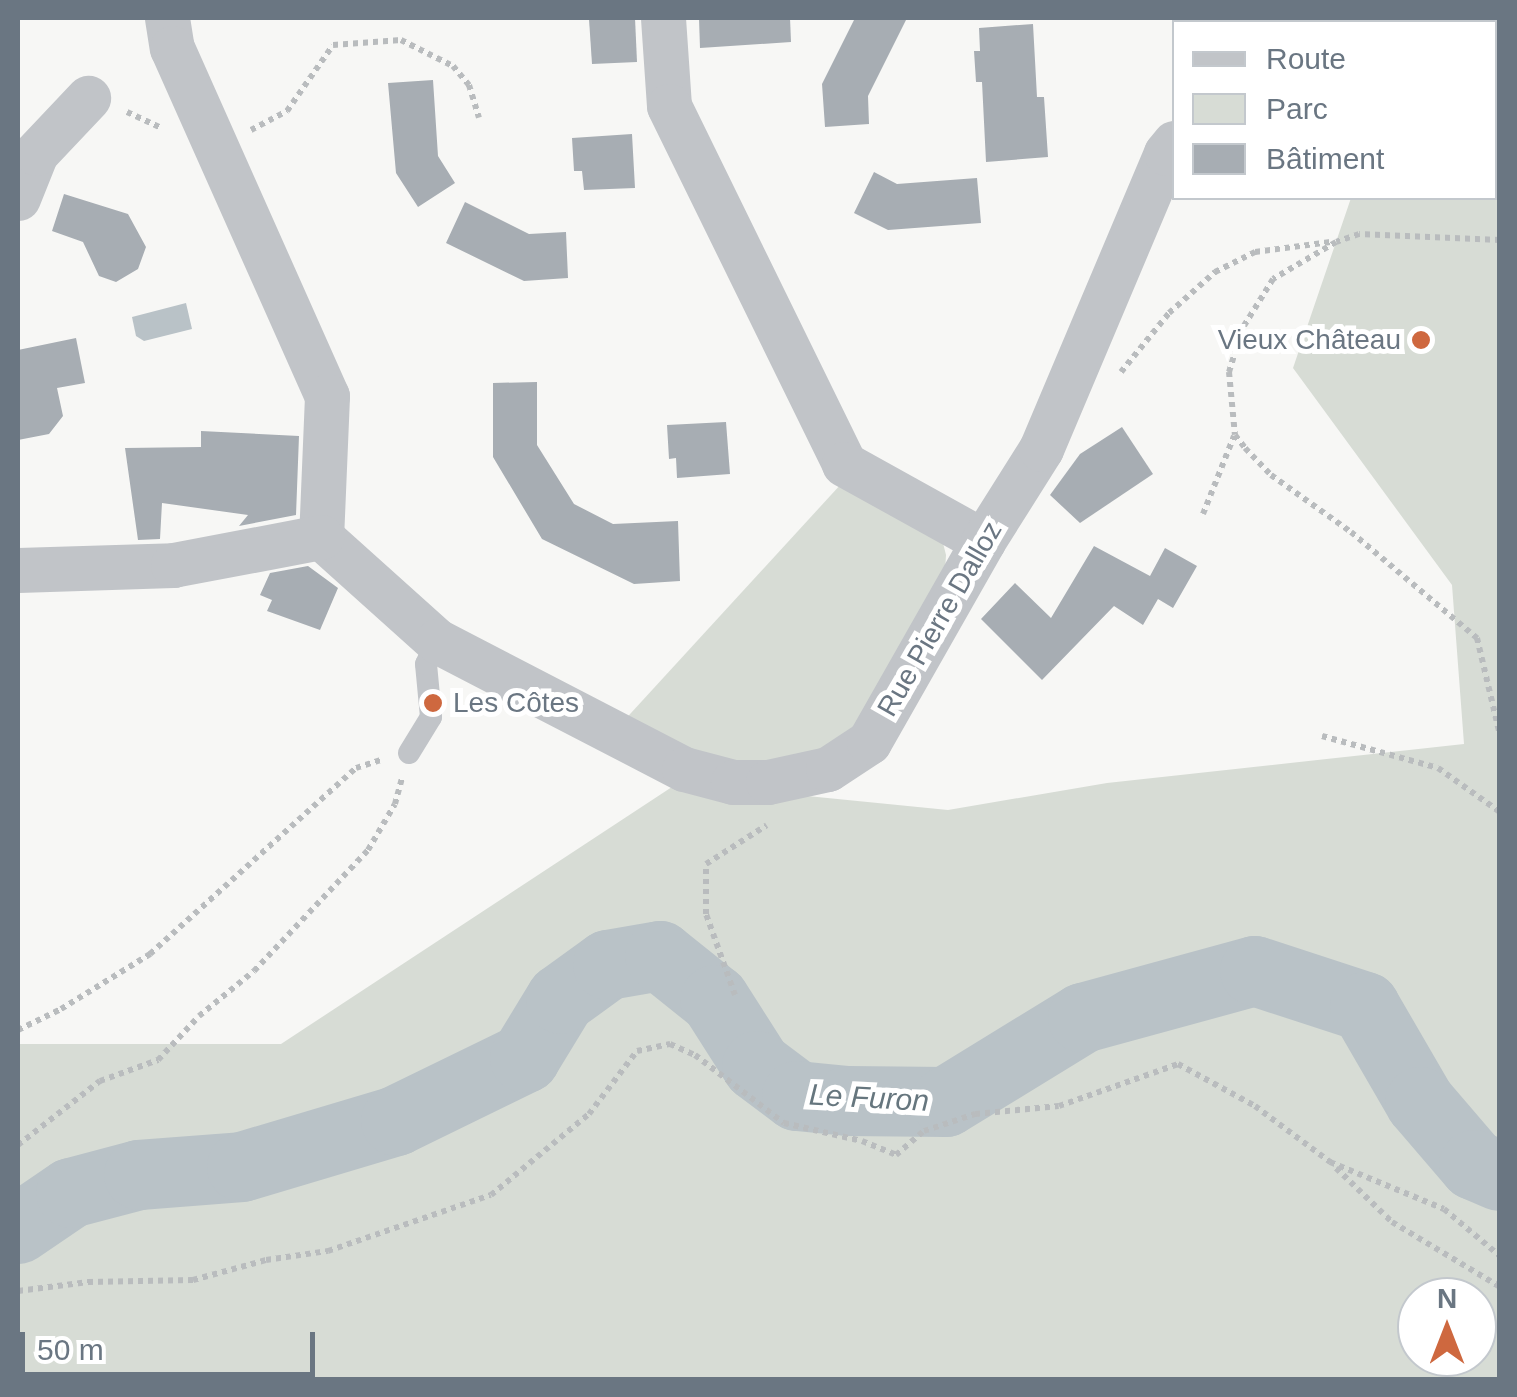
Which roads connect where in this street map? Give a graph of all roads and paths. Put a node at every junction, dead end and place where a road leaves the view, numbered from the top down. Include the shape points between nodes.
1 (167, 18) edge
2 (664, 18) edge
3 (88, 98) dead end
4 (287, 111) dead end
5 (479, 116) dead end
6 (1172, 145) edge
7 (18, 198) edge
8 (1500, 240) edge
9 (1336, 242) junction
10 (1112, 383) dead end
11 (1235, 435) junction
12 (1203, 514) dead end
13 (321, 537) junction
14 (983, 541) junction
15 (18, 570) edge
16 (436, 641) junction
17 (1500, 735) edge
18 (1322, 736) dead end
19 (409, 754) junction
20 (1500, 812) edge
21 (781, 816) dead end
22 (735, 996) dead end
23 (18, 1030) edge
24 (18, 1146) edge
25 (1330, 1162) junction
26 (1500, 1256) edge
27 (1500, 1287) edge
28 (18, 1290) edge

1 - 13 street via 172,48 328,396
2 - 14 street via 669,106 844,464
3 - 7 street via 36,152
4 - 5 path via 333,45 402,40 453,66 470,84
6 - 14 street, Rue Pierre Dalloz via 1041,450
8 - 9 path via 1359,234
9 - 10 path via 1255,252 1215,272 1169,313
9 - 11 path via 1273,279 1242,329 1229,372
11 - 12 path
11 - 17 path via 1271,475 1351,532 1476,638
13 - 15 street via 173,564
13 - 16 street, Rue Pierre Dalloz
14 - 16 street, Rue Pierre Dalloz via 869,742 828,768 768,782 733,782 684,768
16 - 19 lane via 426,664 432,717
18 - 20 path via 1438,768
19 - 23 path via 356,768 150,954
19 - 24 path via 395,804 368,850 254,970 158,1060 100,1081
21 - 22 path via 706,864 706,914
25 - 26 path via 1444,1208
25 - 27 path via 1392,1222
25 - 28 path via 1255,1106 1178,1064 1059,1106 975,1114 924,1132 896,1155 862,1140 784,1123 695,1055 670,1044 637,1051 589,1114 491,1195 328,1251 194,1280

